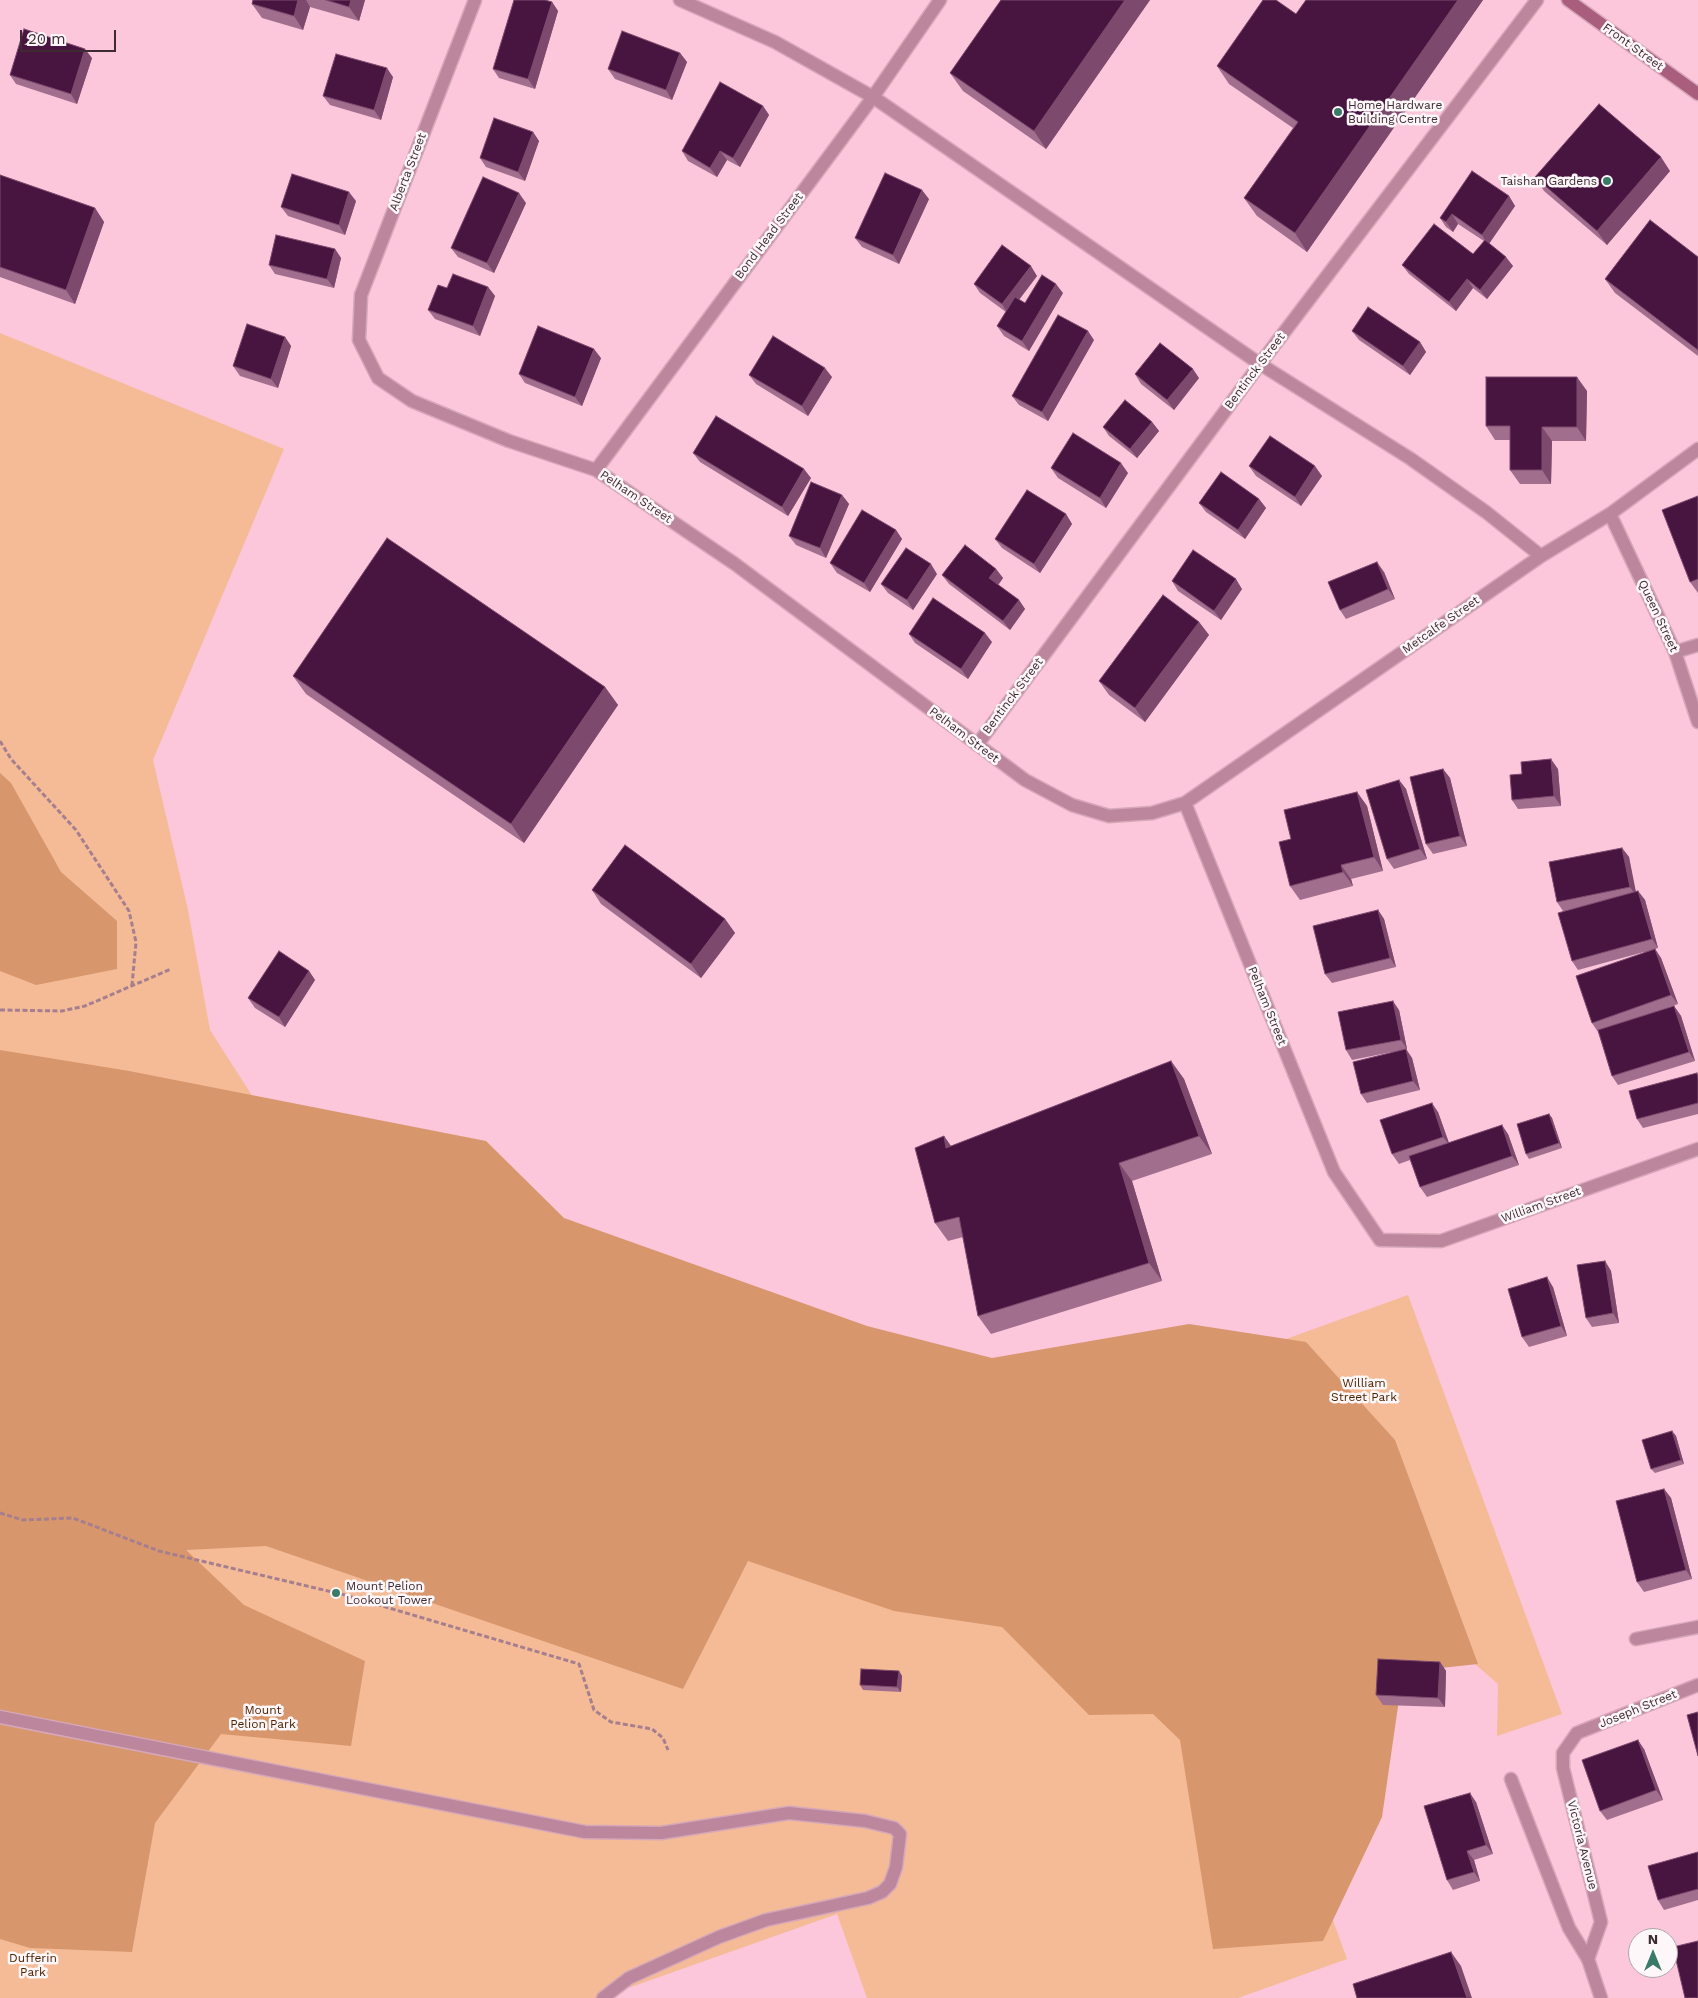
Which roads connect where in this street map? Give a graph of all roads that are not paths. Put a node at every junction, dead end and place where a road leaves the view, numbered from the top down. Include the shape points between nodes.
1 (474, 0) edge
2 (680, 0) edge
3 (940, 0) edge
4 (1537, 0) edge
5 (1568, 0) edge
6 (1698, 94) edge
7 (873, 97) junction
8 (362, 347) joint
9 (1260, 364) junction
10 (1698, 449) edge
11 (596, 470) junction
12 (1610, 514) junction
13 (1541, 556) junction
14 (1698, 645) edge
15 (1675, 652) junction
16 (1698, 722) edge
17 (977, 745) junction
18 (1185, 803) junction
19 (1698, 1150) edge
20 (1380, 1240) joint
21 (1698, 1627) edge
22 (1636, 1639) dead end
23 (1698, 1685) edge
24 (0, 1717) edge
25 (1578, 1733) joint
26 (1512, 1779) dead end
27 (1588, 1959) junction
28 (603, 1998) edge
29 (1601, 1998) edge

1 - 8 street, Alberta Street via 361,295 359,340
2 - 7 street via 775,42
3 - 7 street, Bond Head Street
4 - 9 street, Bentinck Street
5 - 6 main road, Front Street
7 - 9 street
7 - 11 street, Bond Head Street
8 - 11 street, Pelham Street via 378,378 412,401 509,441
9 - 13 street via 1410,459 1486,512
9 - 17 street, Bentinck Street
10 - 12 street, Metcalfe Street
11 - 17 street, Pelham Street via 735,564
12 - 13 street, Metcalfe Street
12 - 15 street, Queen Street
13 - 18 street, Metcalfe Street
14 - 15 street
15 - 16 street, Queen Street
17 - 18 street, Pelham Street via 1025,780 1072,805 1109,816 1152,813
18 - 20 street, Pelham Street via 1334,1172
19 - 20 street, William Street via 1441,1241
21 - 22 street
23 - 25 street, Joseph Street
24 - 28 street via 585,1832 661,1833 790,1813 865,1821 894,1828 900,1834 896,1867 890,1884 882,1892 868,1898 766,1920 719,1937 630,1978
25 - 27 street, Victoria Avenue via 1563,1753 1563,1768 1601,1922
26 - 27 street via 1569,1928
27 - 29 street

